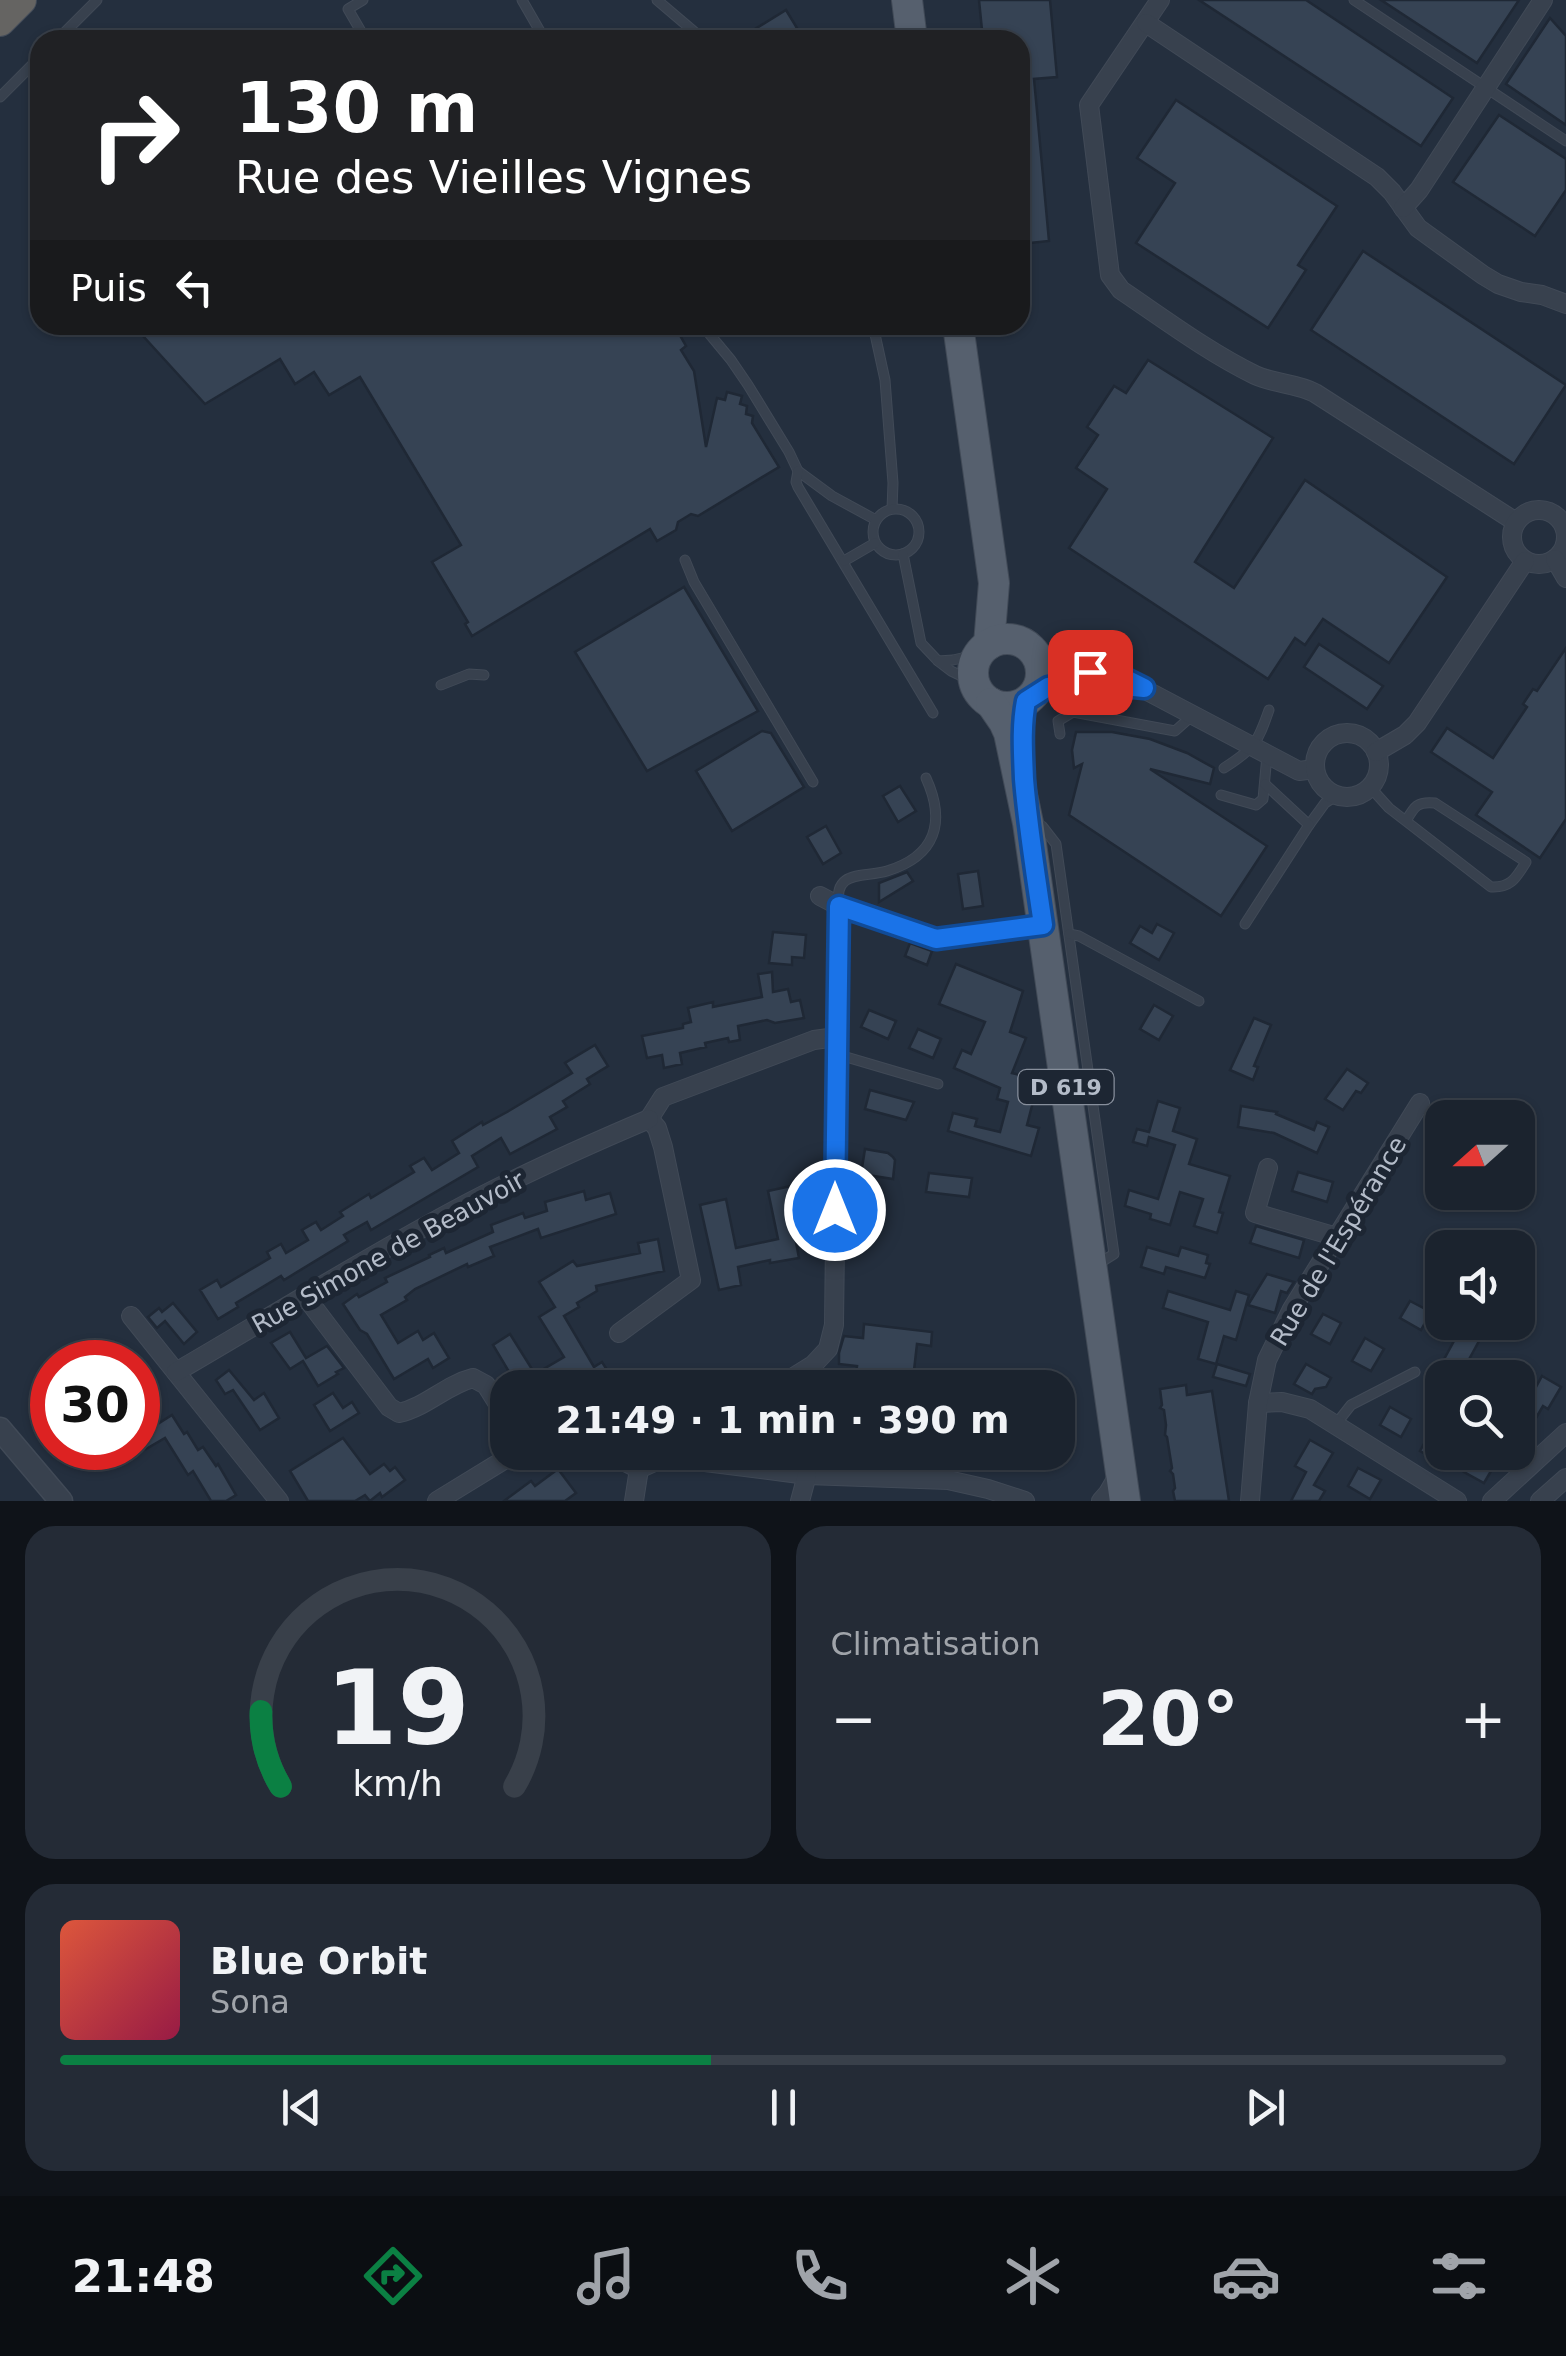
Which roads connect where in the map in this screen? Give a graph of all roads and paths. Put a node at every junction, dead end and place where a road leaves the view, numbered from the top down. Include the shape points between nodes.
1 (21, 0) edge
2 (96, 0) edge
3 (363, 0) edge
4 (657, 0) edge
5 (898, 0) edge
6 (907, 0) edge
7 (926, 0) edge
8 (1160, 0) edge
9 (1354, 0) edge
10 (1543, 0) edge
11 (523, 2) edge
12 (0, 21) edge
13 (1146, 24) junction
14 (67, 30) edge
15 (360, 30) edge
16 (540, 30) edge
17 (692, 30) edge
18 (902, 30) edge
19 (911, 30) edge
20 (930, 30) edge
21 (30, 67) edge
22 (1485, 88) junction
23 (0, 97) edge
24 (1566, 141) edge
25 (1404, 208) junction
26 (1566, 304) edge
27 (710, 335) edge
28 (875, 335) edge
29 (959, 335) edge
30 (798, 471) junction
31 (1561, 509) edge
32 (892, 510) junction
33 (876, 520) junction
34 (1516, 522) junction
35 (875, 543) junction
36 (903, 554) junction
37 (1555, 559) junction
38 (685, 560) dead end
39 (844, 561) junction
40 (1525, 561) junction
41 (1566, 578) edge
42 (938, 661) junction
43 (998, 664) junction
44 (484, 675) dead end
45 (442, 685) dead end
46 (1144, 688) junction
47 (1029, 700) junction
48 (1269, 710) dead end
49 (933, 713) dead end
50 (1193, 715) junction
51 (1060, 734) dead end
52 (1260, 752) junction
53 (1376, 752) junction
54 (1224, 768) dead end
55 (1315, 769) junction
56 (926, 778) dead end
57 (813, 782) dead end
58 (1265, 784) junction
59 (1370, 788) junction
60 (1221, 795) dead end
61 (1336, 796) junction
62 (1406, 821) junction
63 (1028, 823) junction
64 (1308, 825) junction
65 (820, 896) dead end
66 (839, 906) junction
67 (1245, 924) dead end
68 (1056, 930) junction
69 (1199, 1001) dead end
70 (836, 1046) junction
71 (938, 1084) dead end
72 (1420, 1103) dead end
73 (649, 1119) junction
74 (1268, 1168) dead end
75 (1338, 1237) junction
76 (305, 1296) junction
77 (131, 1316) dead end
78 (619, 1333) dead end
79 (805, 1370) edge
80 (176, 1372) junction
81 (1416, 1372) dead end
82 (490, 1391) edge
83 (1258, 1402) junction
84 (1336, 1424) junction
85 (0, 1429) edge
86 (1566, 1433) edge
87 (490, 1469) edge
88 (1122, 1469) junction
89 (639, 1470) edge
90 (776, 1470) edge
91 (807, 1475) junction
92 (1566, 1478) edge
93 (60, 1501) edge
94 (279, 1501) edge
95 (437, 1501) edge
96 (634, 1501) edge
97 (800, 1501) edge
98 (1025, 1501) edge
99 (1100, 1501) edge
100 (1125, 1501) edge
101 (1250, 1501) edge
102 (1458, 1501) edge
103 (1492, 1501) edge
104 (1540, 1501) edge

1 - 12 highway
2 - 14 lane
3 - 15 lane via 348,9
4 - 17 lane
5 - 18 main road
6 - 19 main road
7 - 20 main road
8 - 13 street
9 - 22 lane
10 - 22 street
11 - 16 lane
13 - 25 street via 1377,177
13 - 34 street via 1088,105 1110,275 1121,290 1257,376 1316,393
21 - 23 lane
22 - 24 lane
22 - 25 street
25 - 26 street via 1418,228 1498,284
27 - 30 lane
28 - 32 lane via 885,380
29 - 43 main road, D 619 via 994,583
30 - 33 lane
30 - 39 lane via 796,482
31 - 34 street via 1534,510
31 - 37 street via 1566,542
32 - 33 lane
32 - 36 lane via 910,514 918,526 917,541
33 - 35 lane
34 - 40 street via 1512,541
35 - 36 lane
35 - 39 lane
36 - 42 lane via 921,643
37 - 40 street
37 - 41 street
38 - 57 lane
39 - 49 lane
40 - 53 street via 1417,723
42 - 43 lane
42 - 43 lane via 951,671
43 - 46 street via 1116,674
43 - 47 main road via 1005,708
43 - 47 main road via 1042,672
43 - 63 main road, D 619
44 - 45 lane
46 - 47 street via 1065,685
46 - 50 street
47 - 63 main road, D 619 via 1022,750
48 - 52 lane
50 - 51 lane via 1175,731 1073,712 1058,720
50 - 52 street
52 - 54 lane
52 - 55 street via 1299,771
52 - 58 lane
53 - 55 street via 1365,738 1344,733 1320,746
53 - 59 street via 1379,765
55 - 61 street
56 - 66 lane via 936,827 929,844 887,871 851,877 837,894
58 - 60 lane via 1264,799 1256,804
58 - 64 lane
59 - 61 street
59 - 62 lane
61 - 64 lane
62 - 62 lane via 1491,887 1510,884 1526,862 1435,803 1416,804
63 - 68 main road, D 619
64 - 67 lane
65 - 66 street
66 - 68 street via 936,939
66 - 70 street
68 - 69 lane via 1080,936
68 - 88 main road, D 619 via 1091,1268
70 - 71 lane
70 - 73 street via 814,1040 664,1097
70 - 79 street via 834,1325 828,1350
72 - 75 street, Rue de l'Espérance
73 - 76 street, Rue Simone de Beauvoir via 456,1210
73 - 78 street via 663,1147 691,1280
74 - 75 street via 1255,1213
75 - 83 street, Rue de l'Espérance via 1292,1309 1268,1360
76 - 80 street, Rue Simone de Beauvoir
76 - 82 street via 399,1413 473,1378
77 - 80 street
80 - 94 street
81 - 84 lane via 1351,1405
83 - 84 street via 1310,1409
83 - 101 street, Rue de l'Espérance
84 - 102 street
85 - 93 street
86 - 103 street
87 - 95 street
88 - 99 street
88 - 100 main road, D 619
89 - 96 street
90 - 91 street
91 - 97 street
91 - 98 street via 948,1480
92 - 104 street

